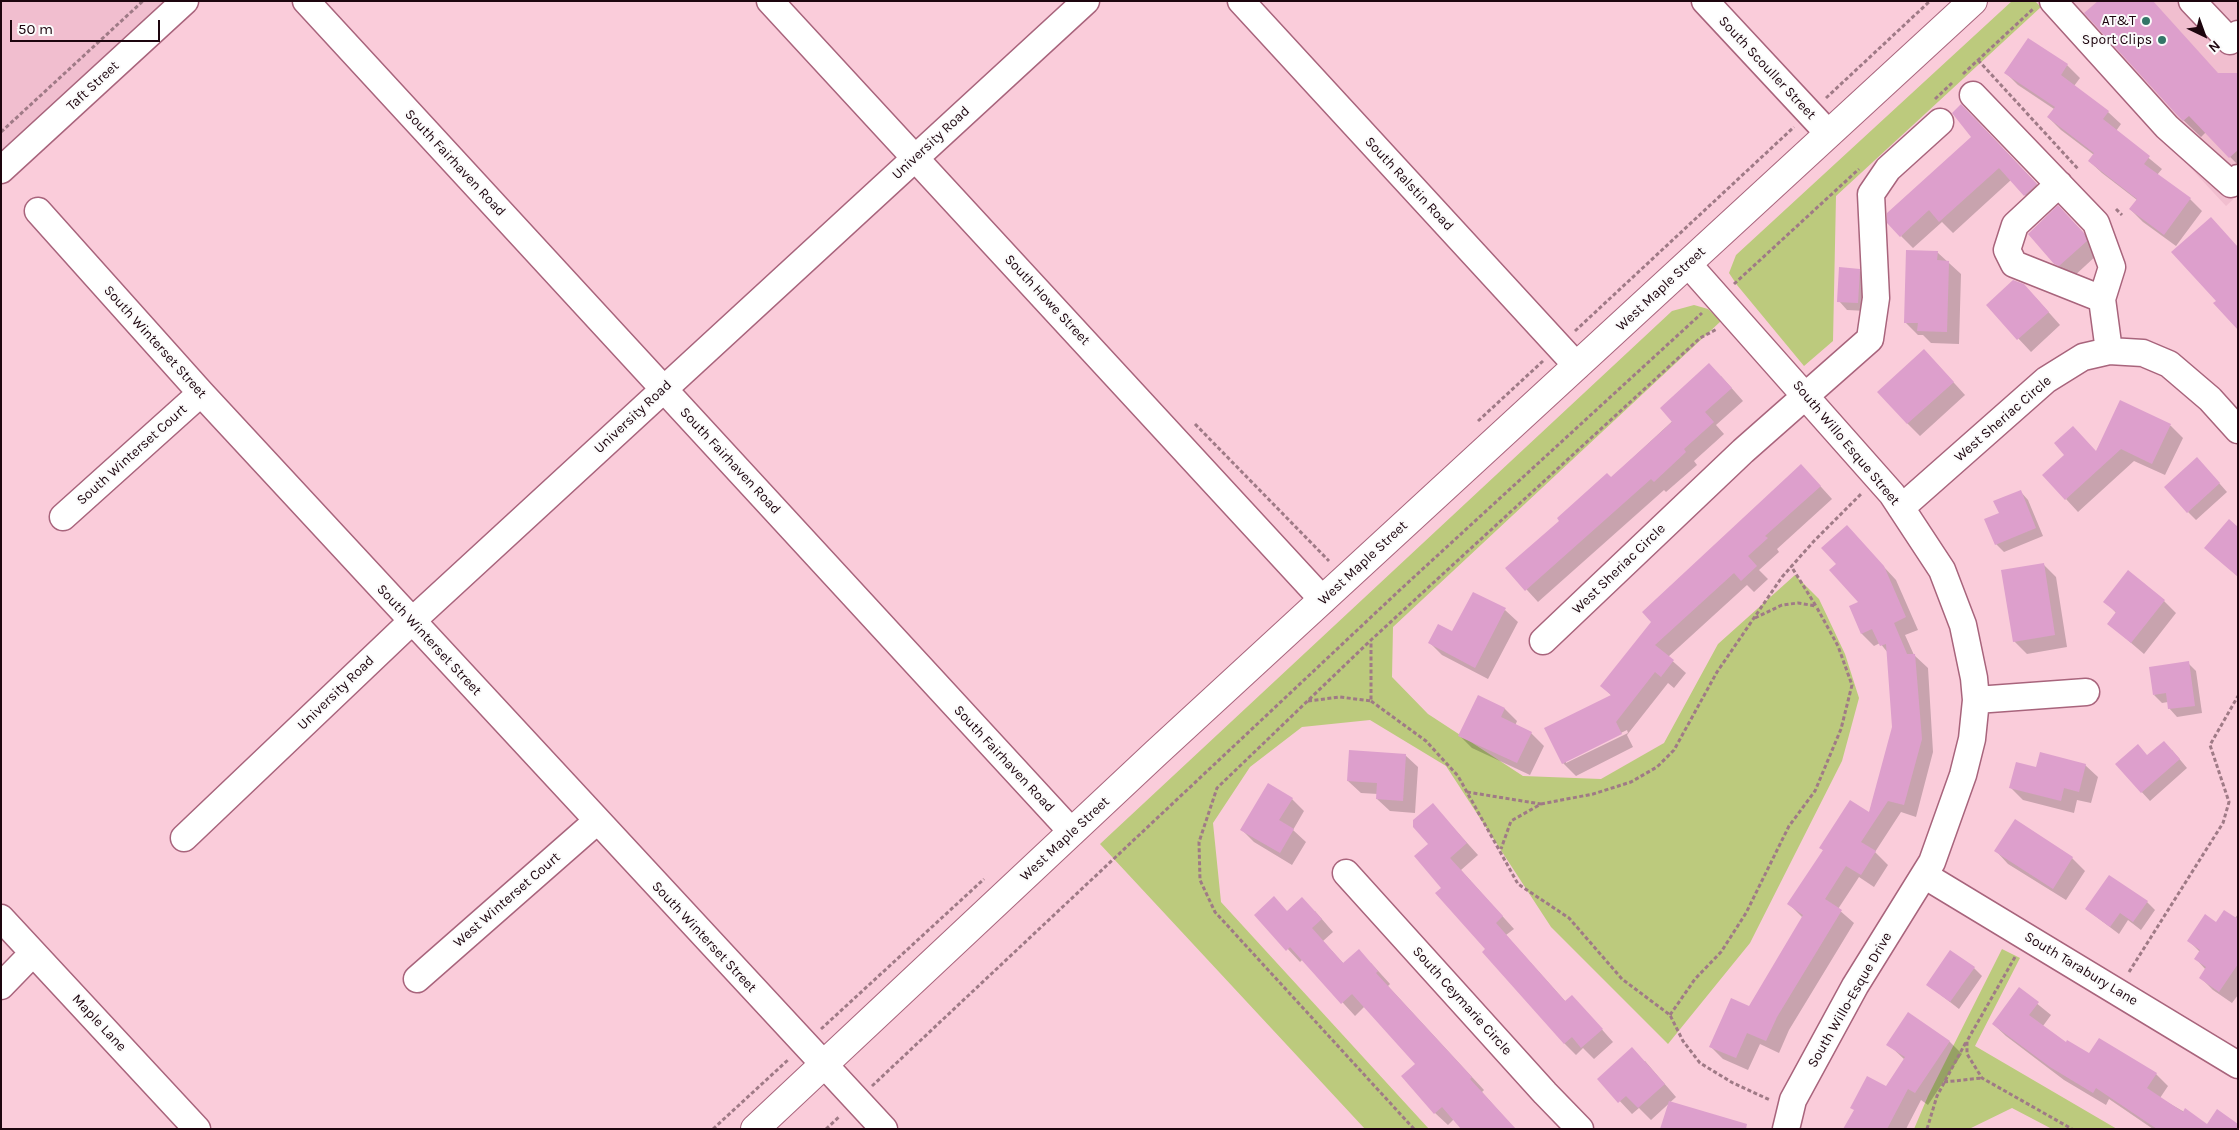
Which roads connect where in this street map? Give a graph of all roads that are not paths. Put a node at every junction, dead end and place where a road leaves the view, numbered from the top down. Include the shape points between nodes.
1 (185, 1) edge
2 (306, 1) edge
3 (770, 1) edge
4 (1086, 1) edge
5 (1241, 1) edge
6 (1706, 1) edge
7 (1972, 1) edge
8 (2192, 1) edge
9 (2044, 4) edge
10 (2238, 34) edge
11 (1973, 95) dead end
12 (1937, 111) road end
13 (1829, 134) junction
14 (915, 158) junction
15 (1, 170) edge
16 (2059, 184) junction
17 (2235, 184) edge
18 (38, 211) dead end
19 (1688, 264) junction
20 (2102, 299) junction
21 (2110, 351) junction
22 (1577, 366) junction
23 (664, 389) junction
24 (201, 393) junction
25 (1805, 395) junction
26 (2238, 430) edge
27 (1901, 508) junction
28 (63, 517) dead end
29 (1323, 600) junction
30 (412, 621) junction
31 (1543, 641) dead end
32 (2086, 692) dead end
33 (1976, 700) junction
34 (597, 821) junction
35 (1072, 832) junction
36 (184, 838) dead end
37 (1346, 873) dead end
38 (1924, 875) junction
39 (1, 918) edge
40 (33, 953) junction
41 (417, 979) dead end
42 (1, 986) edge
43 (2235, 1058) edge
44 (824, 1066) junction
45 (197, 1129) edge
46 (755, 1129) edge
47 (884, 1129) edge
48 (1580, 1129) edge
49 (1786, 1129) edge

1 - 15 street, Taft Street
2 - 23 street, South Fairhaven Road
3 - 14 street, South Howe Street
4 - 14 street, University Road
5 - 22 street, South Ralstin Road
6 - 13 street, South Scouller Street
7 - 13 main road, West Maple Street
8 - 10 street via 2230,41
9 - 17 street via 2072,22 2167,127
11 - 16 street
12 - 25 street, West Sheriac Circle via 1871,194 1876,298 1870,339
13 - 19 main road, West Maple Street
14 - 23 street, University Road
14 - 29 street, South Howe Street
16 - 20 street via 2096,222 2112,267
16 - 20 street via 2015,225 2007,250 2014,264
18 - 24 street, South Winterset Street
19 - 22 main road, West Maple Street
19 - 25 street, South Willo Esque Street
20 - 21 street
21 - 26 street, West Sheriac Circle via 2143,353 2169,364 2210,399
21 - 27 street, West Sheriac Circle via 2083,357 2046,380
22 - 29 main road, West Maple Street
23 - 30 street, University Road
23 - 35 street, South Fairhaven Road
24 - 28 street, South Winterset Court
24 - 30 street, South Winterset Street
25 - 27 street, South Willo Esque Street
25 - 31 street, West Sheriac Circle
27 - 33 street, South Willo Esque Street via 1942,570 1964,625
29 - 35 main road, West Maple Street
30 - 34 street, South Winterset Street
30 - 36 street, University Road
32 - 33 street
33 - 38 street, South Willo Esque Street via 1972,739 1963,775 1932,862
34 - 41 street, West Winterset Court
34 - 44 street, South Winterset Street
35 - 44 main road, West Maple Street
37 - 48 street, South Ceymarie Circle
38 - 43 street, South Tarabury Lane
38 - 49 street, South Willo-Esque Drive via 1855,986 1793,1100
39 - 40 street, Maple Lane
40 - 42 street
40 - 45 street, Maple Lane
44 - 46 main road, West Maple Street
44 - 47 street, South Winterset Street

